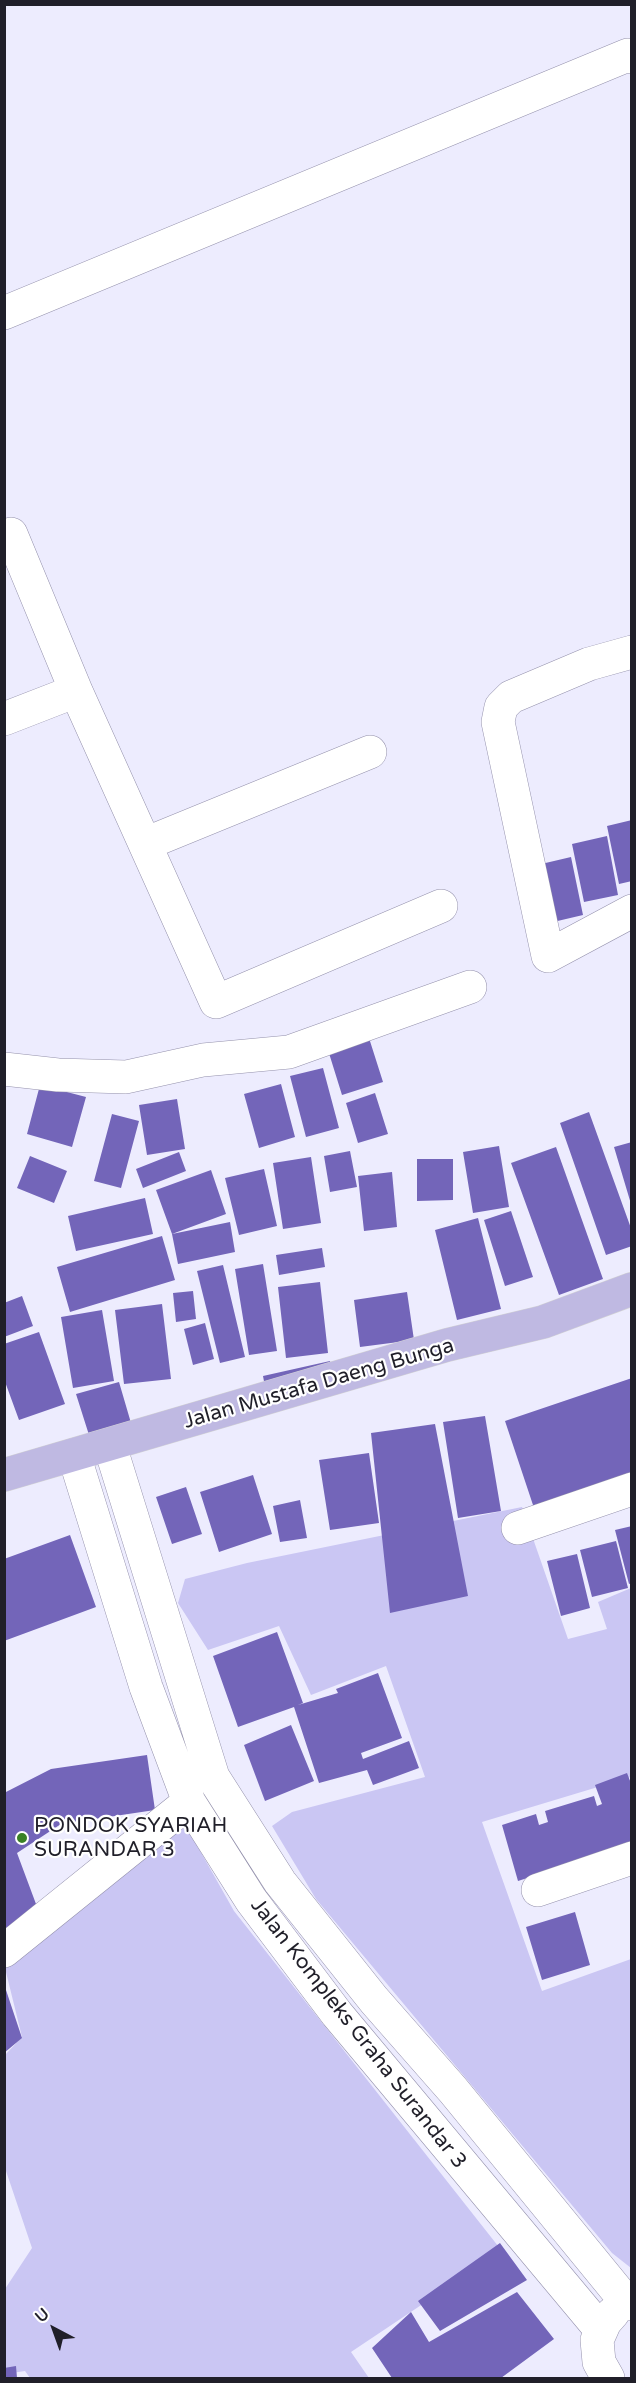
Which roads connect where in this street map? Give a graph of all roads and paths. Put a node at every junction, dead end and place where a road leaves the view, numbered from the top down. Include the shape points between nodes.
1 (632, 57) edge
2 (4, 313) edge
3 (4, 536) edge
4 (632, 652) edge
5 (76, 691) junction
6 (4, 719) edge
7 (370, 752) dead end
8 (145, 844) junction
9 (441, 906) dead end
10 (632, 910) edge
11 (470, 987) dead end
12 (4, 1069) edge
13 (632, 1289) edge
14 (110, 1446) junction
15 (74, 1455) junction
16 (4, 1475) edge
17 (632, 1489) edge
18 (519, 1528) dead end
19 (136, 1533) junction
20 (100, 1542) junction
21 (189, 1802) junction
22 (632, 1858) edge
23 (538, 1890) dead end
24 (4, 1951) edge
25 (630, 2304) edge
26 (601, 2330) junction
27 (596, 2377) edge

1 - 2 street via 628,55
3 - 5 street via 11,534
4 - 10 street via 589,664 511,697 501,707 498,722 548,956
5 - 6 street
5 - 8 street
7 - 8 street
8 - 9 street via 216,1002
11 - 12 street via 289,1052 203,1060 126,1077
13 - 14 main road, Jalan Mustafa Daeng Bunga via 543,1322 447,1345
14 - 15 main road, Jalan Mustafa Daeng Bunga
14 - 19 street, Jalan Kompleks Graha Surandar 3
15 - 16 main road, Jalan Mustafa Daeng Bunga
15 - 20 street, Jalan Kompleks Graha Surandar 3
17 - 18 street
19 - 20 street
19 - 25 street, Jalan Kompleks Graha Surandar 3 via 213,1777 280,1882
20 - 21 street, Jalan Kompleks Graha Surandar 3 via 150,1698
21 - 24 street
21 - 26 street, Jalan Kompleks Graha Surandar 3 via 251,1900 337,2014
22 - 23 street
25 - 26 street via 611,2314
26 - 27 street

